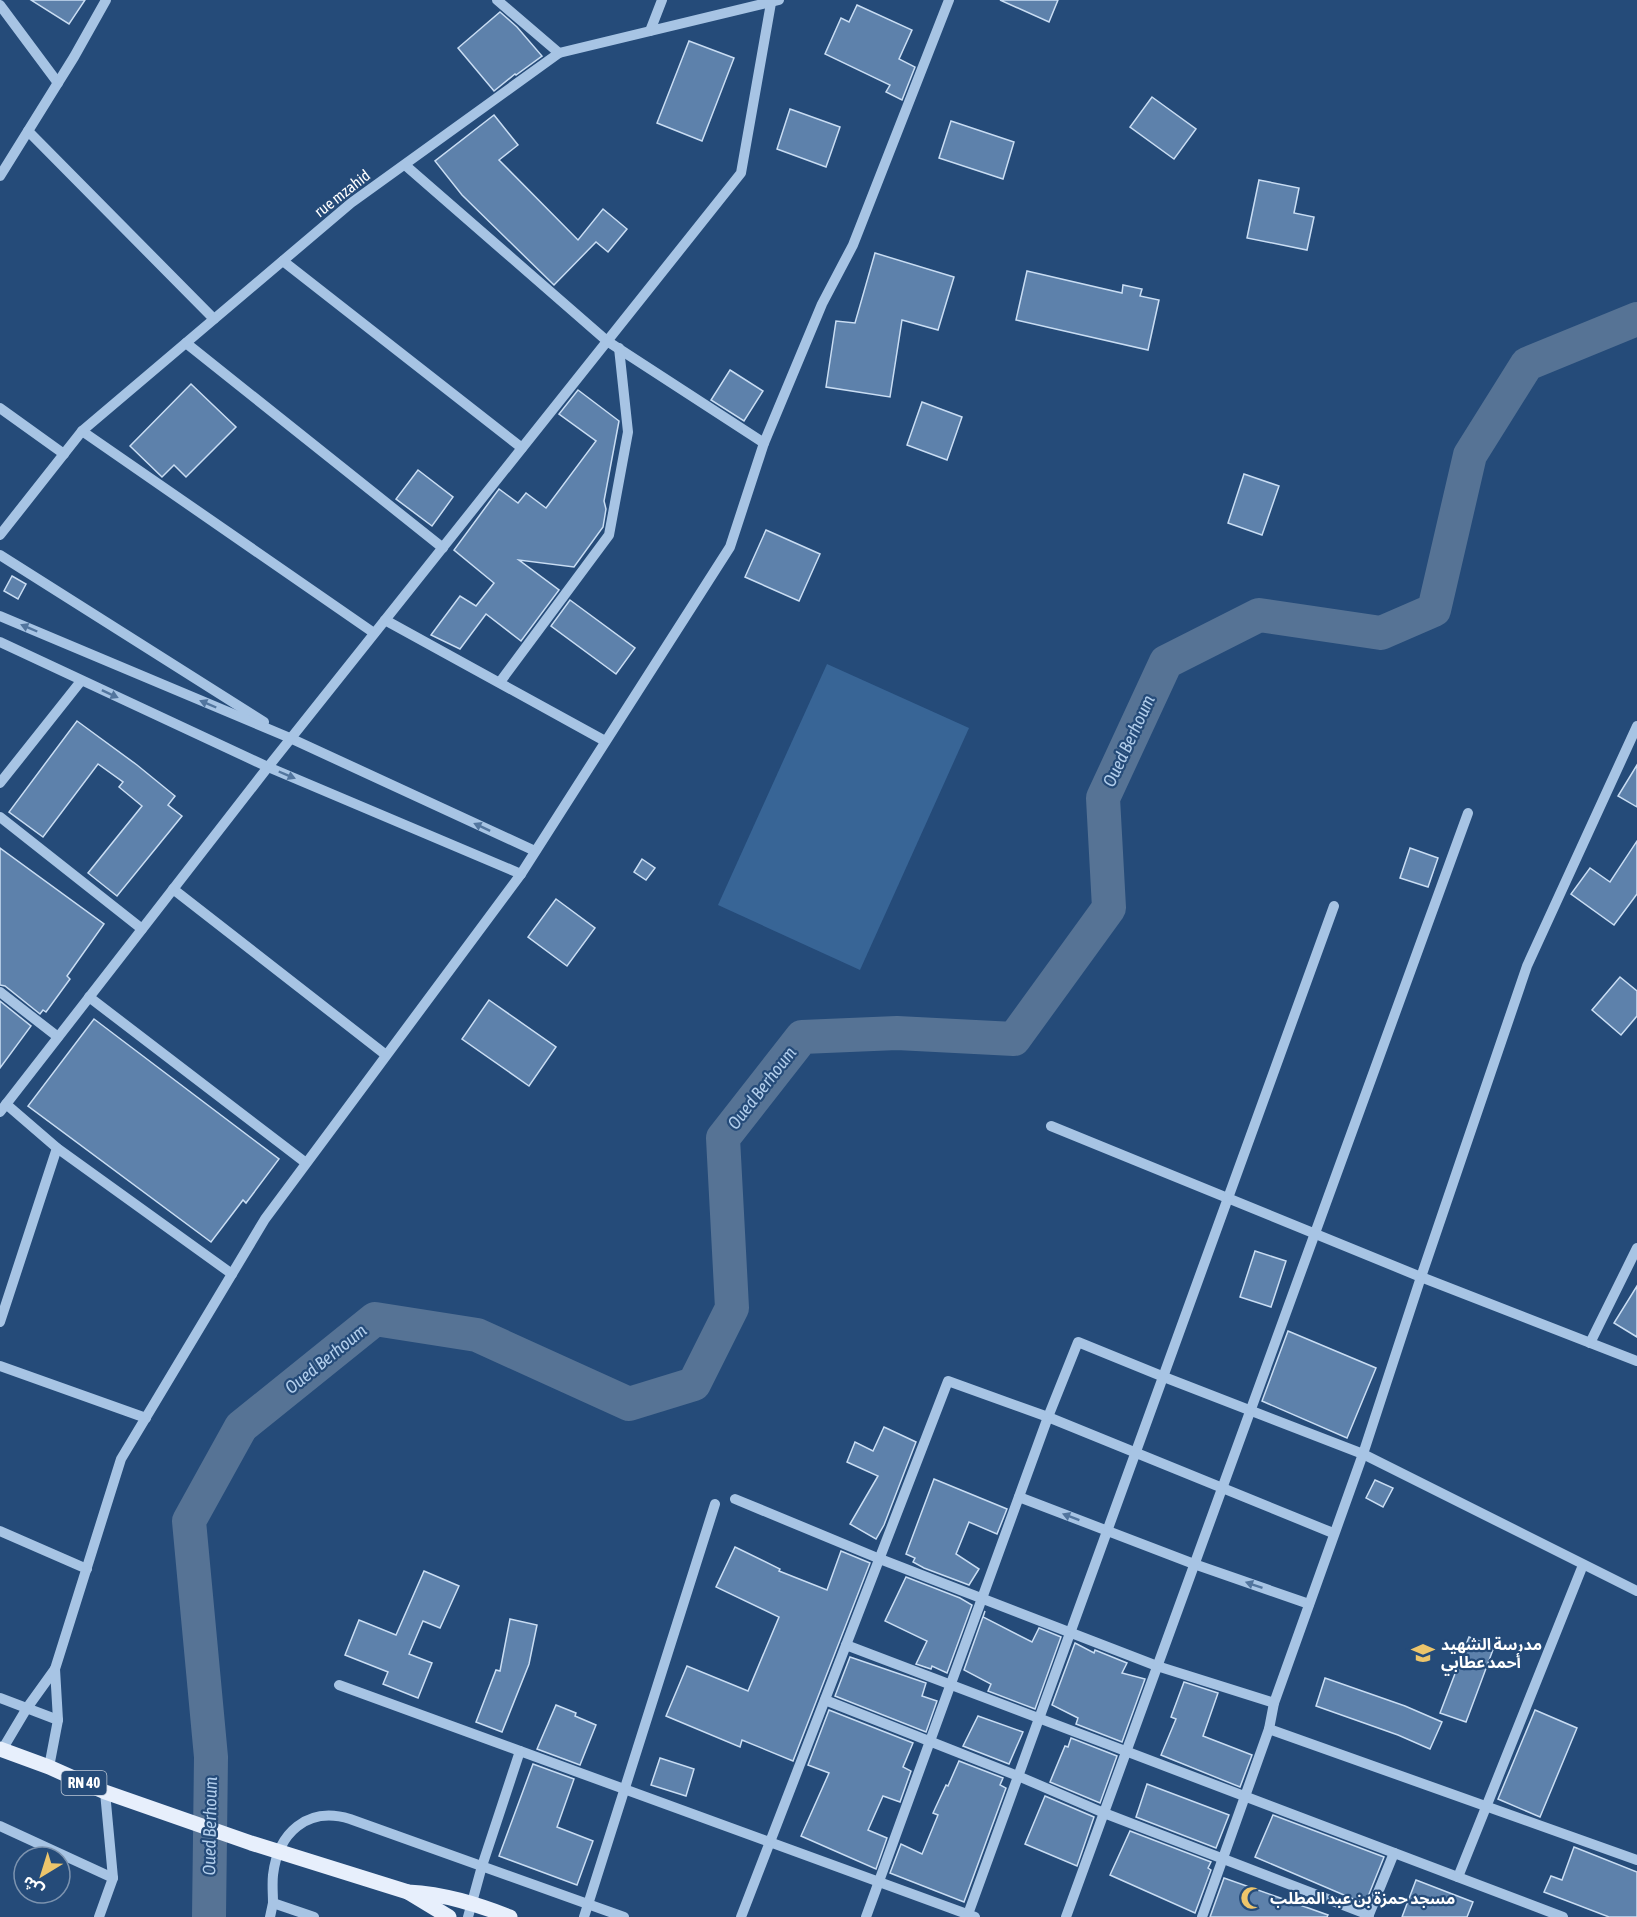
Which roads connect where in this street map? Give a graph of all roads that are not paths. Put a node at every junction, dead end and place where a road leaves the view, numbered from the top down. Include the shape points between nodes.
1 (106, 0) edge
2 (497, 0) edge
3 (662, 0) edge
4 (949, 0) edge
5 (775, 1) edge
6 (0, 5) edge
7 (650, 31) junction
8 (559, 52) junction
9 (58, 83) junction
10 (28, 131) junction
11 (405, 165) junction
12 (0, 176) edge
13 (283, 261) junction
14 (214, 319) junction
15 (607, 341) junction
16 (186, 343) junction
17 (619, 348) junction
18 (0, 408) edge
19 (82, 431) junction
20 (764, 443) junction
21 (522, 448) junction
22 (64, 454) junction
23 (0, 535) edge
24 (443, 548) junction
25 (0, 555) edge
26 (0, 616) edge
27 (385, 620) junction
28 (374, 633) junction
29 (0, 642) edge
30 (81, 681) junction
31 (500, 682) junction
32 (1637, 726) edge
33 (290, 738) junction
34 (605, 741) junction
35 (268, 767) junction
36 (0, 783) edge
37 (1468, 813) dead end
38 (0, 817) edge
39 (535, 851) junction
40 (521, 874) junction
41 (173, 889) junction
42 (1334, 906) dead end
43 (142, 929) junction
44 (0, 992) edge
45 (89, 997) junction
46 (58, 1037) junction
47 (387, 1055) junction
48 (3, 1108) edge
49 (1051, 1126) dead end
50 (57, 1148) junction
51 (306, 1163) junction
52 (1228, 1198) junction
53 (1315, 1234) junction
54 (1637, 1248) edge
55 (232, 1274) junction
56 (1421, 1277) junction
57 (0, 1322) edge
58 (1590, 1343) junction
59 (1637, 1361) edge
60 (0, 1366) edge
61 (1164, 1377) junction
62 (1250, 1411) junction
63 (1047, 1416) junction
64 (146, 1418) junction
65 (1135, 1453) junction
66 (1363, 1454) junction
67 (1222, 1488) junction
68 (1019, 1497) junction
69 (735, 1499) dead end
70 (715, 1503) dead end
71 (0, 1531) edge
72 (1107, 1531) junction
73 (1334, 1533) junction
74 (880, 1559) junction
75 (1194, 1564) junction
76 (1583, 1564) junction
77 (87, 1569) junction
78 (1637, 1592) edge
79 (982, 1598) junction
80 (1310, 1604) junction
81 (1071, 1631) junction
82 (846, 1645) junction
83 (1157, 1666) junction
84 (55, 1669) junction
85 (339, 1685) dead end
86 (950, 1685) junction
87 (0, 1698) edge
88 (825, 1700) junction
89 (1274, 1703) junction
90 (27, 1708) junction
91 (1039, 1718) junction
92 (58, 1720) junction
93 (1269, 1729) junction
94 (930, 1741) junction
95 (1, 1749) edge
96 (520, 1751) junction
97 (1126, 1751) junction
98 (49, 1767) junction
99 (1018, 1776) junction
100 (625, 1790) junction
101 (105, 1792) junction
102 (1244, 1796) junction
103 (1486, 1806) junction
104 (1104, 1813) junction
105 (0, 1826) edge
106 (769, 1842) junction
107 (280, 1852) junction
108 (1394, 1853) junction
109 (1223, 1857) junction
110 (1637, 1860) edge
111 (483, 1866) junction
112 (1458, 1877) junction
113 (113, 1878) junction
114 (879, 1882) junction
115 (408, 1892) junction
116 (273, 1903) junction
117 (588, 1904) junction
118 (471, 1910) edge
119 (970, 1916) edge
120 (1369, 1916) edge
121 (99, 1917) edge
122 (270, 1917) edge
123 (314, 1917) edge
124 (449, 1917) edge
125 (510, 1917) edge
126 (584, 1917) edge
127 (624, 1917) edge
128 (741, 1917) edge
129 (866, 1917) edge
130 (1066, 1917) edge
131 (1202, 1917) edge
132 (1563, 1917) edge

1 - 9 street
2 - 8 street
3 - 7 street
4 - 20 street via 853,245 822,304
5 - 7 street, rue mzahid
5 - 15 street via 741,173
6 - 9 street
7 - 8 street, rue mzahid
8 - 11 street, rue mzahid
9 - 10 street
10 - 12 street
10 - 14 street
11 - 13 street, rue mzahid via 351,203
11 - 15 street
13 - 14 street, rue mzahid
13 - 21 street
14 - 16 street, rue mzahid
15 - 17 street
15 - 21 street
16 - 19 street, rue mzahid
16 - 24 street
17 - 20 street
17 - 31 street via 627,432 609,535
18 - 22 street
19 - 22 street, rue mzahid
19 - 28 street
20 - 34 street via 730,547
21 - 24 street
22 - 23 street, rue mzahid
24 - 27 street
25 - 33 street
33 -> 26 street
27 - 28 street
27 - 31 street
28 - 33 street
29 - 30 street
30 -> 35 street
30 - 36 street
31 - 34 street
32 - 56 street via 1527,966
33 - 35 street
39 -> 33 street
34 - 39 street
35 -> 40 street
35 - 41 street
37 - 53 street
38 - 43 street
39 - 40 street
40 - 47 street
41 - 43 street
41 - 47 street
42 - 52 street
43 - 45 street
44 - 46 street
45 - 46 street
45 - 51 street
46 - 48 street
47 - 51 street
48 - 50 street
49 - 52 street
50 - 55 street
50 - 57 street
51 - 55 street via 265,1219
52 - 53 street
52 - 61 street
53 - 56 street
53 - 62 street
54 - 58 street
55 - 64 street
56 - 58 street
56 - 66 street
58 - 59 street
60 - 64 street
61 - 62 street
61 - 63 street via 1078,1342
61 - 65 street
62 - 66 street
62 - 67 street
63 - 65 street
63 - 68 street
63 - 74 street via 948,1381
64 - 77 street via 121,1459
65 - 67 street
65 - 72 street
66 - 73 street
66 - 76 street
67 - 73 street
67 - 75 street
72 -> 68 street
68 - 79 street
69 - 74 street
70 - 100 street
71 - 77 street
72 - 75 street
72 - 81 street
73 - 80 street
74 - 79 street
74 - 82 street
80 -> 75 street
75 - 83 street
76 - 78 street
76 - 103 street
77 - 84 street
79 - 81 street
79 - 86 street
80 - 89 street
81 - 83 street
81 - 91 street
82 - 86 street
82 - 88 street
83 - 89 street
83 - 97 street
84 - 90 street
84 - 92 street
85 - 96 street
86 - 91 street
86 - 94 street
87 - 90 street
88 - 94 street
88 - 106 street
89 - 93 street
90 - 92 street
90 - 95 street
91 - 97 street
91 - 99 street
92 - 98 street
93 - 102 street
93 - 103 street
94 - 99 street
94 - 114 street
95 - 98 main road, RN 40
96 - 100 street
96 - 111 street
97 - 102 street
97 - 104 street
98 - 101 main road, RN 40
99 - 104 street
99 - 119 street
100 - 106 street
100 - 117 street
101 - 107 main road, RN 40
101 - 113 street
102 - 108 street
102 - 109 street
103 - 110 street
103 - 112 street
104 - 109 street
104 - 130 street
105 - 113 street
106 - 114 street
106 - 128 street
107 - 111 street via 292,1830 302,1822 338,1815
107 - 115 main road, RN 40
107 - 116 street via 273,1874
108 - 112 street
108 - 120 street
109 - 120 street
109 - 131 street
111 - 117 street
111 - 118 street
112 - 132 street
113 - 121 street
114 - 119 street
114 - 129 street
115 - 118 main road, RN 40 via 447,1896
115 - 124 main road, RN 40
116 - 122 street
116 - 123 street
117 - 126 street
117 - 127 street
118 - 125 main road, RN 40

